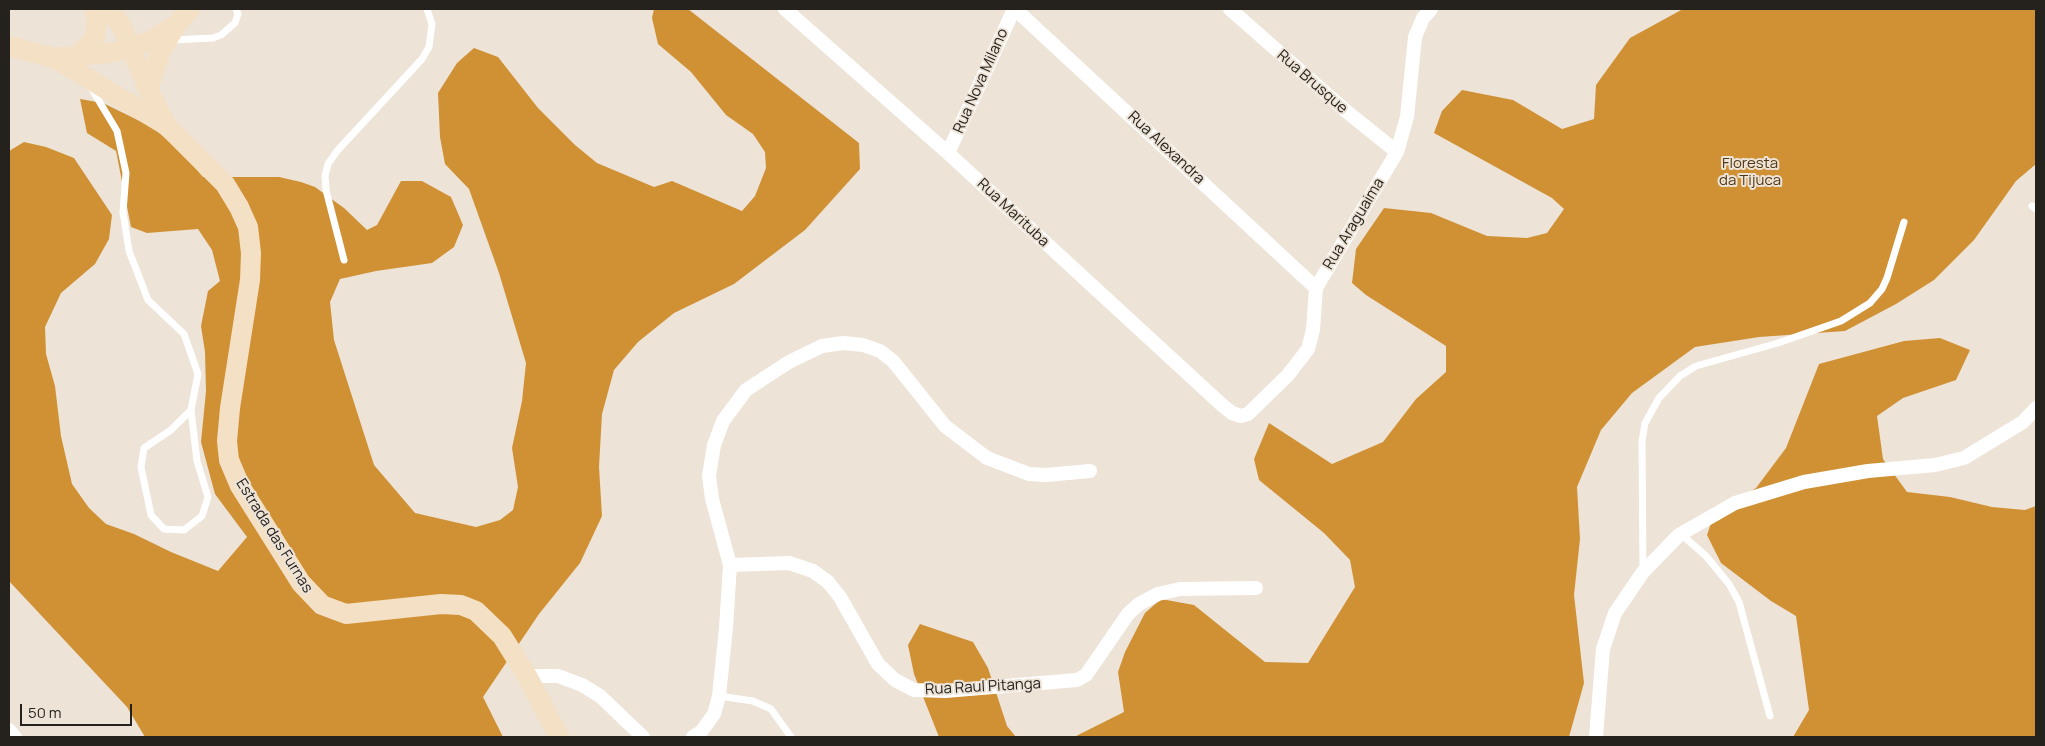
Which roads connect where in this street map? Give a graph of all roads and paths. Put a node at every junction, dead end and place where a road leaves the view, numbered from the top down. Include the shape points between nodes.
1 (94, 9) edge
2 (106, 9) edge
3 (236, 9) edge
4 (427, 9) edge
5 (785, 9) edge
6 (1014, 9) edge
7 (1230, 9) edge
8 (1431, 9) edge
9 (184, 16) edge
10 (167, 40) junction
11 (9, 46) edge
12 (131, 48) junction
13 (78, 66) junction
14 (148, 89) junction
15 (167, 126) junction
16 (1397, 152) junction
17 (948, 153) junction
18 (1904, 222) dead end
19 (344, 260) dead end
20 (1316, 288) junction
21 (2036, 408) edge
22 (191, 410) junction
23 (1240, 416) joint
24 (1090, 471) dead end
25 (1681, 534) junction
26 (730, 565) junction
27 (1643, 572) junction
28 (1256, 588) dead end
29 (527, 676) junction
30 (719, 696) junction
31 (1770, 716) dead end
32 (9, 730) edge
33 (14, 737) edge
34 (559, 737) edge
35 (643, 737) edge
36 (693, 737) edge
37 (791, 737) edge
38 (1596, 737) edge

1 - 13 main road via 96,37
2 - 12 main road, Estrada das Furnas via 120,23
3 - 10 lane via 235,23 221,35
4 - 19 lane via 432,24 429,47 422,59 328,164 326,190
5 - 17 street, Rua Marituba
6 - 17 street, Rua Nova Milano
6 - 20 street, Rua Alexandra
7 - 16 street, Rua Brusque
8 - 16 street, Rua Araguaima via 1415,37 1407,116
9 - 10 main road
9 - 12 main road via 154,38
10 - 14 main road
11 - 13 main road
12 - 13 main road
12 - 14 main road, Estrada das Furnas
13 - 15 main road, Estrada das Furnas
13 - 22 lane via 117,131 126,174 123,212 129,251 148,300 184,334 198,374
14 - 15 main road, Estrada das Furnas
15 - 29 main road, Estrada das Furnas via 225,184 248,226 250,280 230,408 229,460 240,486 301,583 322,605 346,614 440,604 460,605 476,611 502,636
16 - 20 street, Rua Araguaima
17 - 23 street, Rua Marituba via 1222,405
18 - 27 lane via 1887,278 1870,304 1841,321 1696,366 1680,376 1659,398 1645,423 1642,441
20 - 23 street, Rua Araguaima via 1308,349 1288,375 1248,414
21 - 25 street via 2023,422 1964,458 1935,465 1868,471 1804,482 1735,504
22 - 22 lane via 144,448 141,467 151,515 164,529 184,530 202,516 208,497 197,461
24 - 26 street via 1029,474 987,458 945,426 893,361 880,351 843,343 822,346 789,362 746,390 723,421 714,445 709,476
25 - 27 street
25 - 31 lane via 1718,568 1736,596
26 - 28 street, Rua Raul Pitanga via 789,563 828,582 878,664 895,680 914,690 945,691 1077,680 1086,675 1128,614 1158,594 1180,589
26 - 30 street
27 - 38 street via 1615,613 1603,649
29 - 34 main road, Estrada das Furnas
29 - 35 street via 558,676 582,685 600,696
30 - 36 street via 714,714 701,732
30 - 37 lane via 753,701 771,709
32 - 33 street

